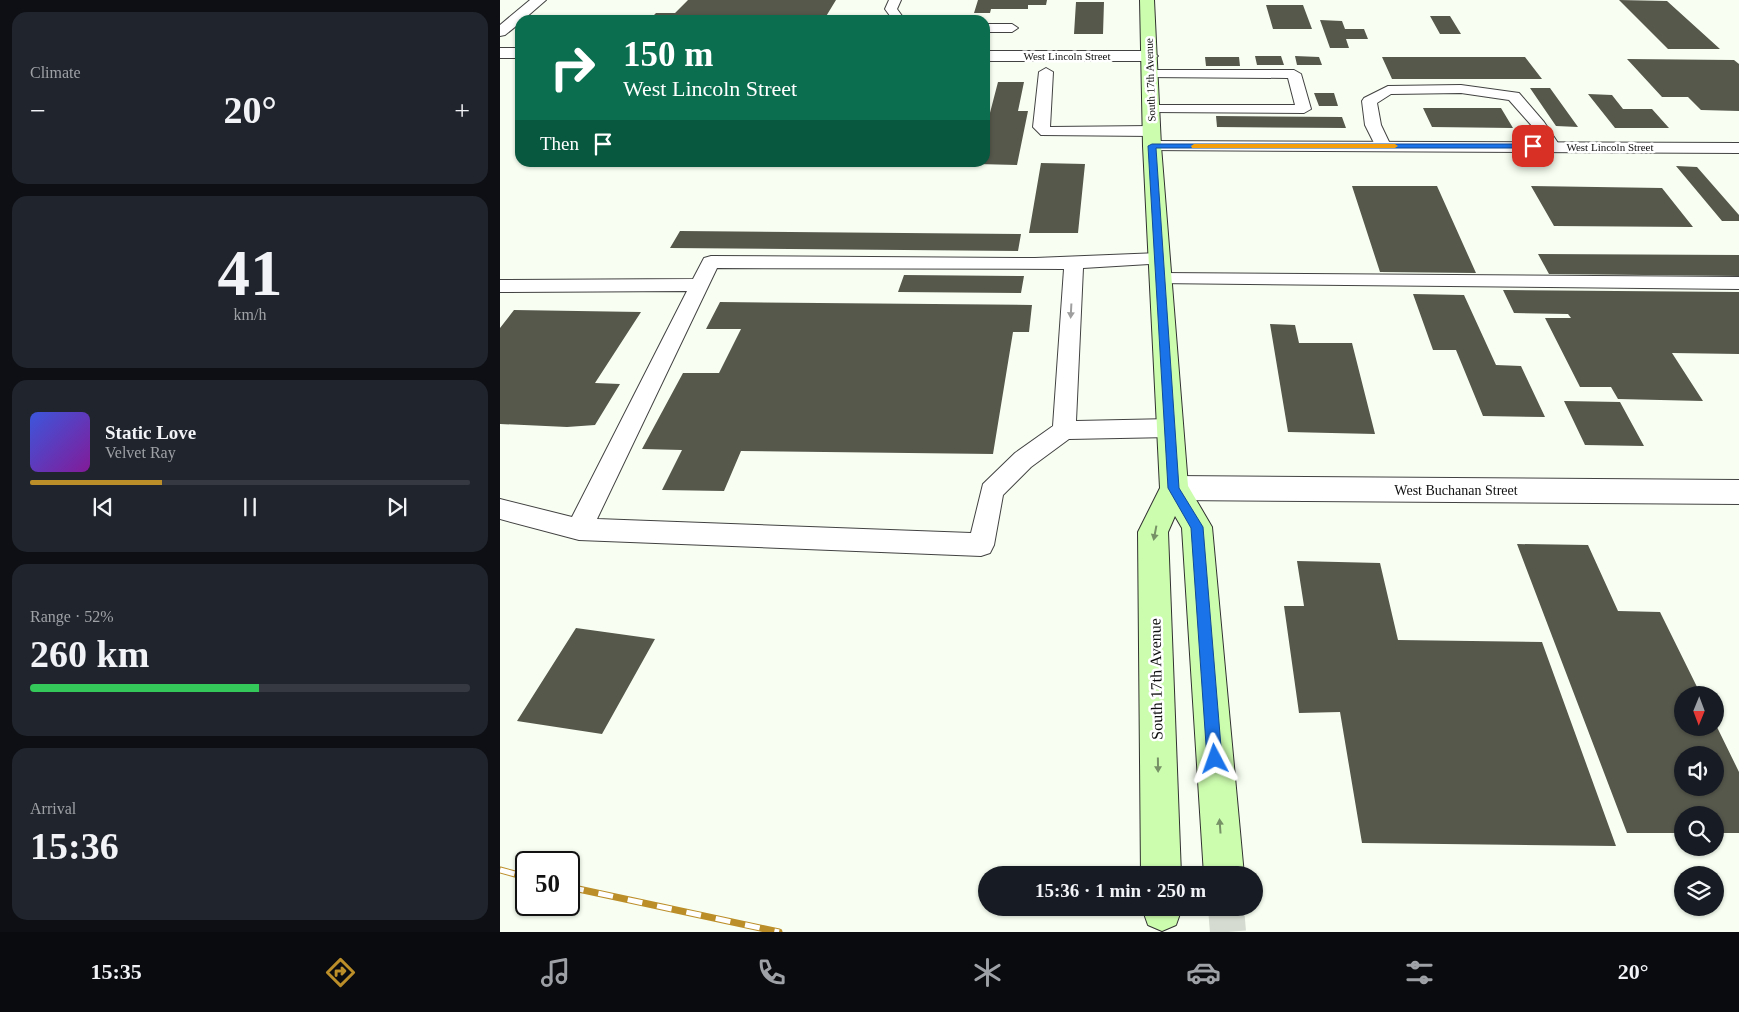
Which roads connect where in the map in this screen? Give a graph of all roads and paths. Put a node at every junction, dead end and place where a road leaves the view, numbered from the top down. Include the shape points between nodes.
1 (539, 0) edge
2 (895, 0) edge
3 (1147, 0) edge
4 (521, 15) edge
5 (896, 15) edge
6 (515, 20) edge
7 (990, 28) edge
8 (1012, 28) dead end
9 (500, 32) edge
10 (500, 53) edge
11 (515, 53) edge
12 (990, 56) edge
13 (1150, 65) junction
14 (1046, 72) dead end
15 (1151, 108) junction
16 (1152, 139) junction
17 (1383, 146) junction
18 (1552, 146) junction
19 (1739, 148) edge
20 (1074, 263) junction
21 (1160, 269) junction
22 (1739, 284) edge
23 (699, 285) junction
24 (500, 286) edge
25 (1171, 428) junction
26 (1064, 430) junction
27 (1174, 488) junction
28 (1739, 492) edge
29 (500, 510) edge
30 (579, 529) junction
31 (1160, 866) edge
32 (1223, 866) edge

1 - 4 street
2 - 5 lane via 892,9
3 - 13 main road, South 17th Avenue
6 - 9 street
7 - 8 lane
10 - 11 street
12 - 13 street, West Lincoln Street
13 - 15 main road, South 17th Avenue
13 - 15 lane via 1294,74 1304,109
14 - 16 lane via 1041,127 1046,132
15 - 16 main road, South 17th Avenue
16 - 17 street, West Lincoln Street
16 - 21 main road, South 17th Avenue
17 - 18 street, West Lincoln Street
17 - 18 lane via 1373,125 1369,101 1388,90 1461,89 1514,96
18 - 19 street, West Lincoln Street
20 - 21 lane
20 - 23 lane via 711,262
20 -> 26 lane
21 - 22 lane
21 - 25 main road, South 17th Avenue
23 - 24 lane
23 - 30 lane
25 - 26 lane
25 - 27 main road, South 17th Avenue
26 - 30 lane via 1024,460 992,491 981,545
27 - 28 street, West Buchanan Street
27 -> 31 main road, South 17th Avenue via 1153,532
32 -> 27 main road, South 17th Avenue via 1197,527
29 - 30 lane

